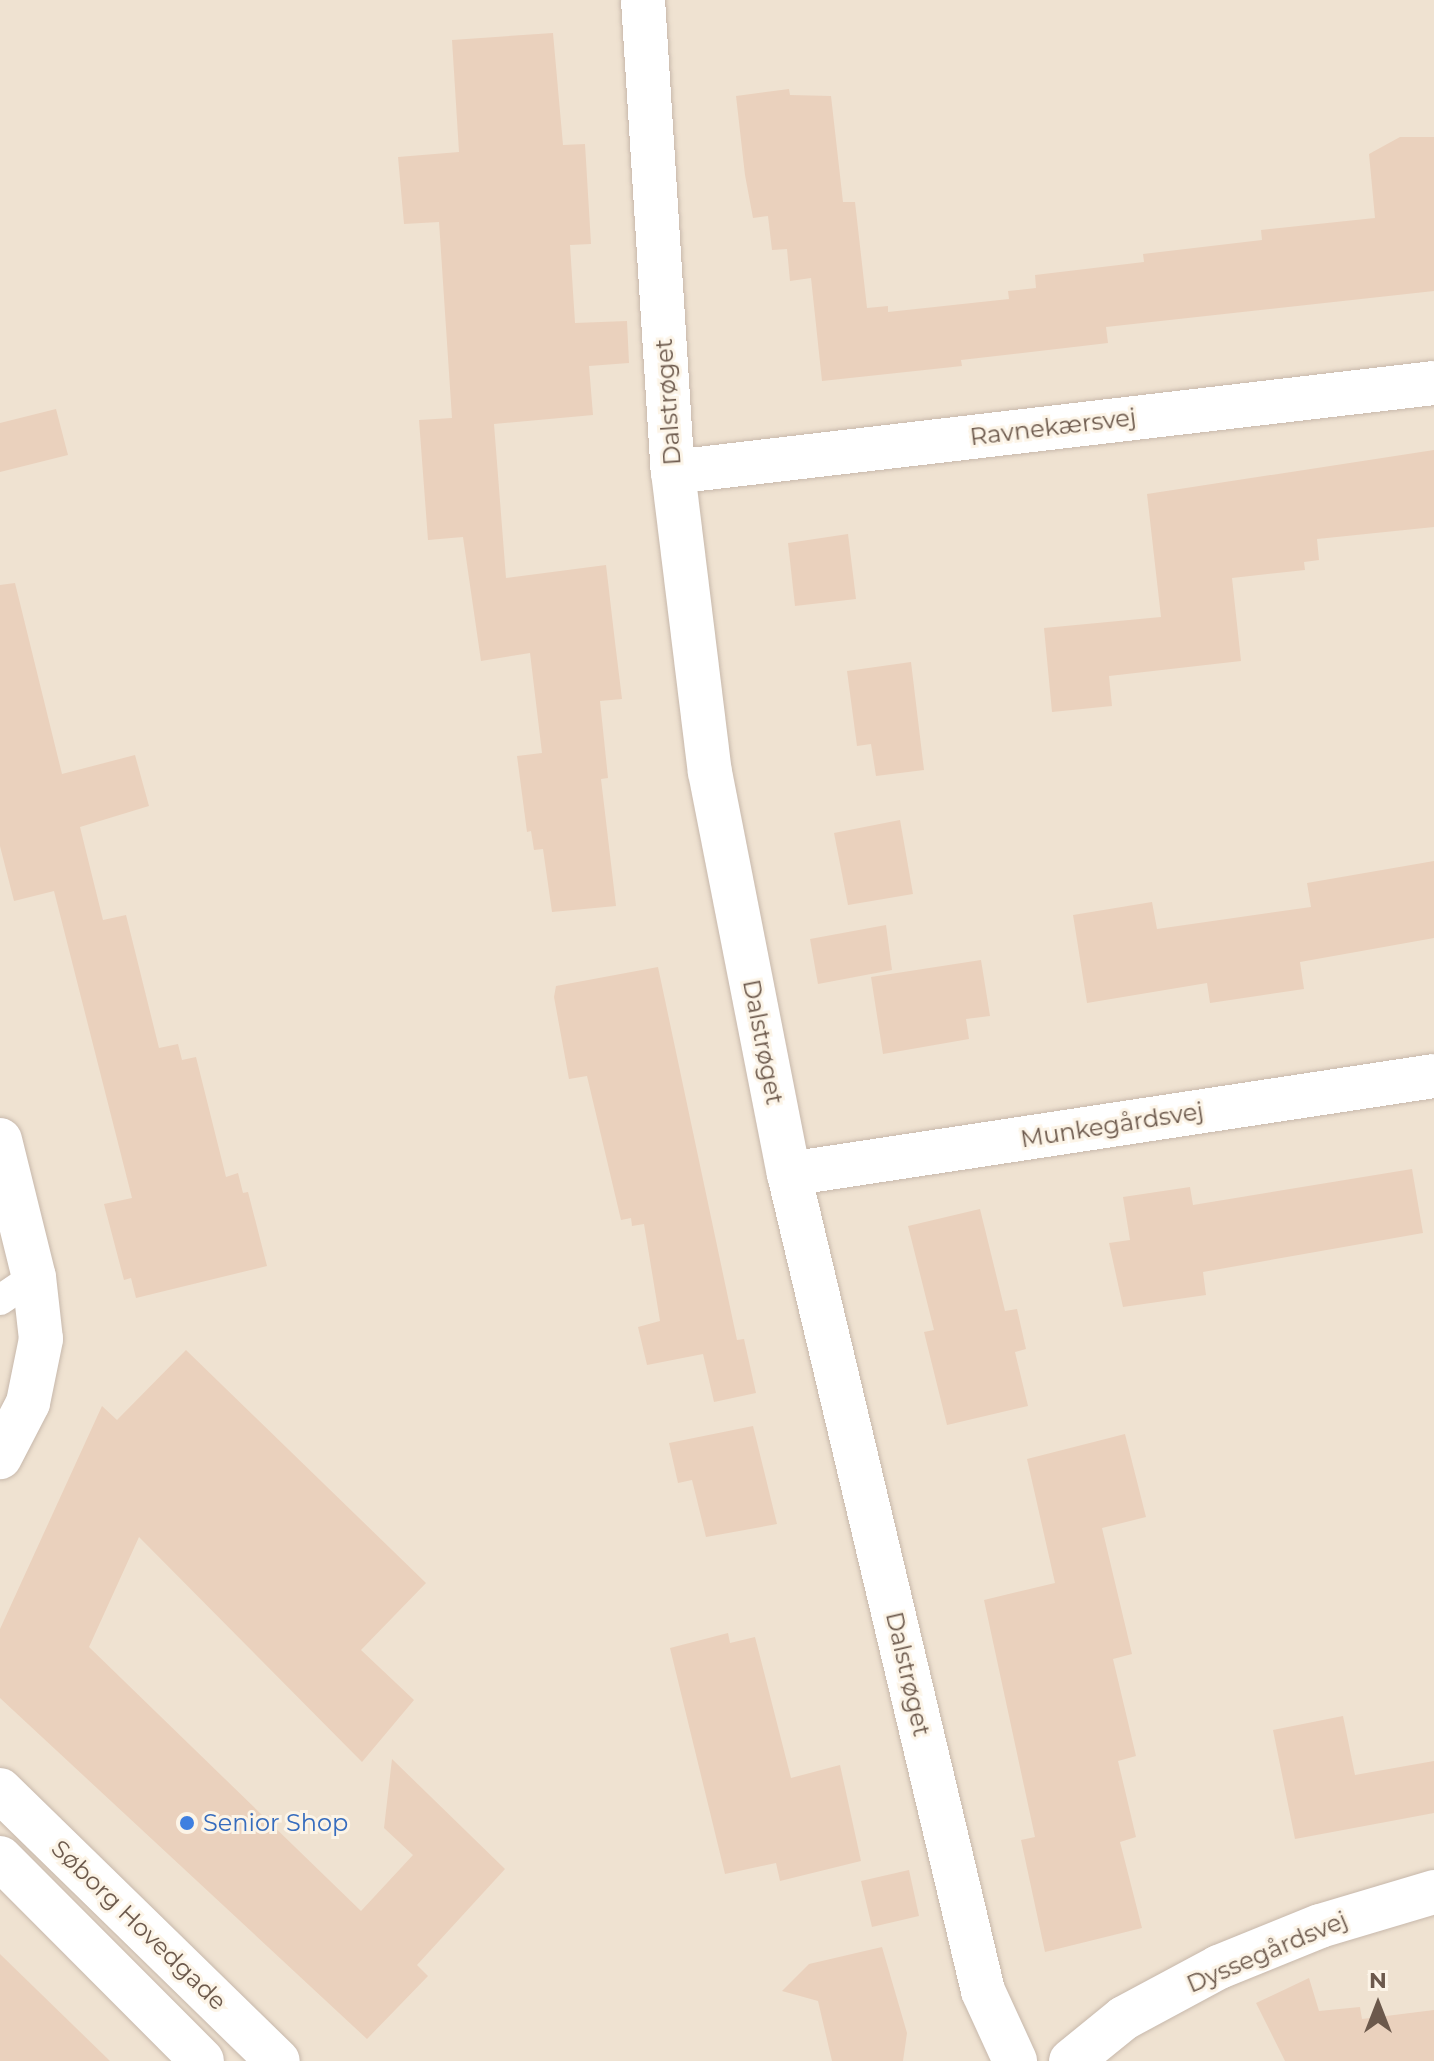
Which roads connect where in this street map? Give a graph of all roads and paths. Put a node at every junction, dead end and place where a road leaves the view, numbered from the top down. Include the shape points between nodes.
1 (643, 0) edge
2 (1434, 383) edge
3 (673, 472) junction
4 (1434, 1076) edge
5 (1, 1153) edge
6 (789, 1174) junction
7 (17, 1289) edge
8 (0, 1457) edge
9 (0, 1790) edge
10 (0, 1858) edge
11 (1434, 1892) edge
12 (202, 2061) edge
13 (278, 2061) edge
14 (1015, 2061) edge
15 (1071, 2061) edge

1 - 3 street, Dalstrøget
2 - 3 street, Ravnekærsvej
3 - 6 street, Dalstrøget via 710,772
4 - 6 street, Munkegårdsvej
5 - 7 street
6 - 14 street, Dalstrøget via 983,1991
7 - 8 street via 41,1339 28,1403
9 - 13 street, Søborg Hovedgade
10 - 12 street, Søborg Hovedgade
11 - 15 street, Dyssegårdsvej via 1320,1926 1219,1967 1124,2018

